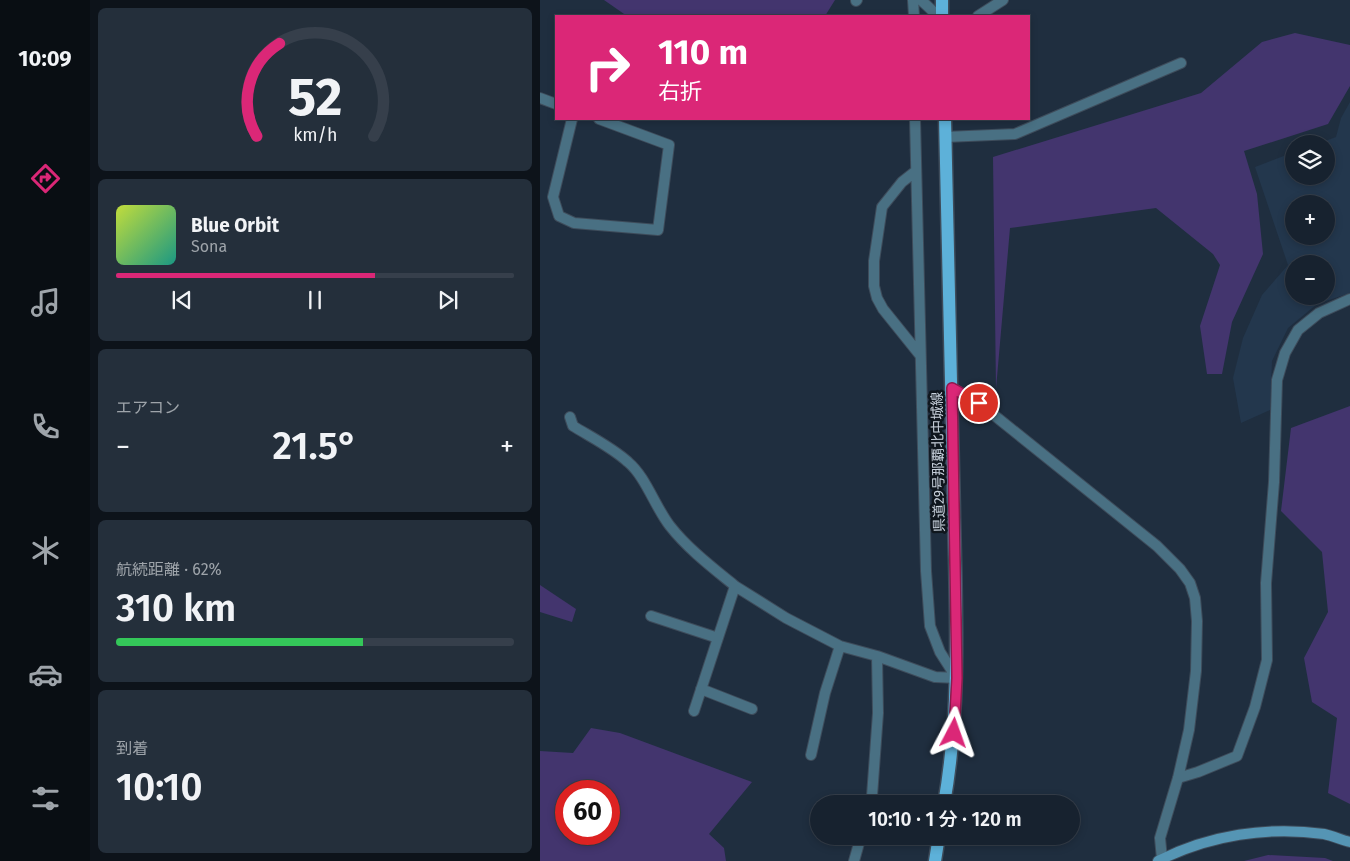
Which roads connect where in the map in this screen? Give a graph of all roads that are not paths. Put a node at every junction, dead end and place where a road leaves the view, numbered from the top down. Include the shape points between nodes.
1 (913, 0) edge
2 (921, 0) edge
3 (942, 0) edge
4 (1003, 0) edge
5 (914, 15) edge
6 (939, 15) edge
7 (940, 15) edge
8 (980, 15) edge
9 (1181, 63) dead end
10 (540, 98) edge
11 (555, 104) edge
12 (572, 120) edge
13 (601, 120) edge
14 (915, 120) edge
15 (945, 120) edge
16 (945, 137) junction
17 (916, 171) junction
18 (1350, 299) edge
19 (920, 355) junction
20 (952, 388) junction
21 (570, 417) dead end
22 (735, 586) junction
23 (651, 616) dead end
24 (718, 638) junction
25 (840, 646) junction
26 (877, 656) junction
27 (957, 678) junction
28 (701, 689) junction
29 (752, 709) dead end
30 (694, 711) dead end
31 (811, 755) dead end
32 (1178, 778) junction
33 (872, 795) edge
34 (946, 795) edge
35 (1350, 842) edge
36 (858, 845) edge
37 (938, 845) edge
38 (1160, 860) edge
39 (854, 861) edge
40 (935, 861) edge

1 - 5 street
2 - 6 street
3 - 7 main road
4 - 8 street
9 - 16 street via 1015,134
10 - 11 street
12 - 13 street via 553,197 559,216 574,223 658,230 669,144
14 - 17 street
15 - 16 main road, 県道29号那覇北中城線
16 - 20 main road, 県道29号那覇北中城線
17 - 19 street
17 - 19 street via 902,182 882,207 874,261 874,286 883,309
18 - 32 street via 1320,313 1298,330 1285,352 1277,380 1274,482 1266,583 1267,660 1255,707 1237,756
19 - 27 street via 930,626 940,652
20 - 27 main road, 県道29号那覇北中城線
20 - 32 street via 979,403 1157,546 1190,583 1197,621 1196,672 1189,730
21 - 22 street via 574,426 639,473 671,527 702,559
22 - 24 street
22 - 25 street
23 - 24 street
24 - 28 street
25 - 26 street
25 - 31 street
26 - 27 street via 935,676
26 - 33 street via 878,713
27 - 34 main road, 県道29号那覇北中城線
28 - 29 street
28 - 30 street
32 - 38 street via 1160,838
35 - 38 main road via 1326,834 1279,830 1246,832 1201,844
36 - 39 street
37 - 40 main road

